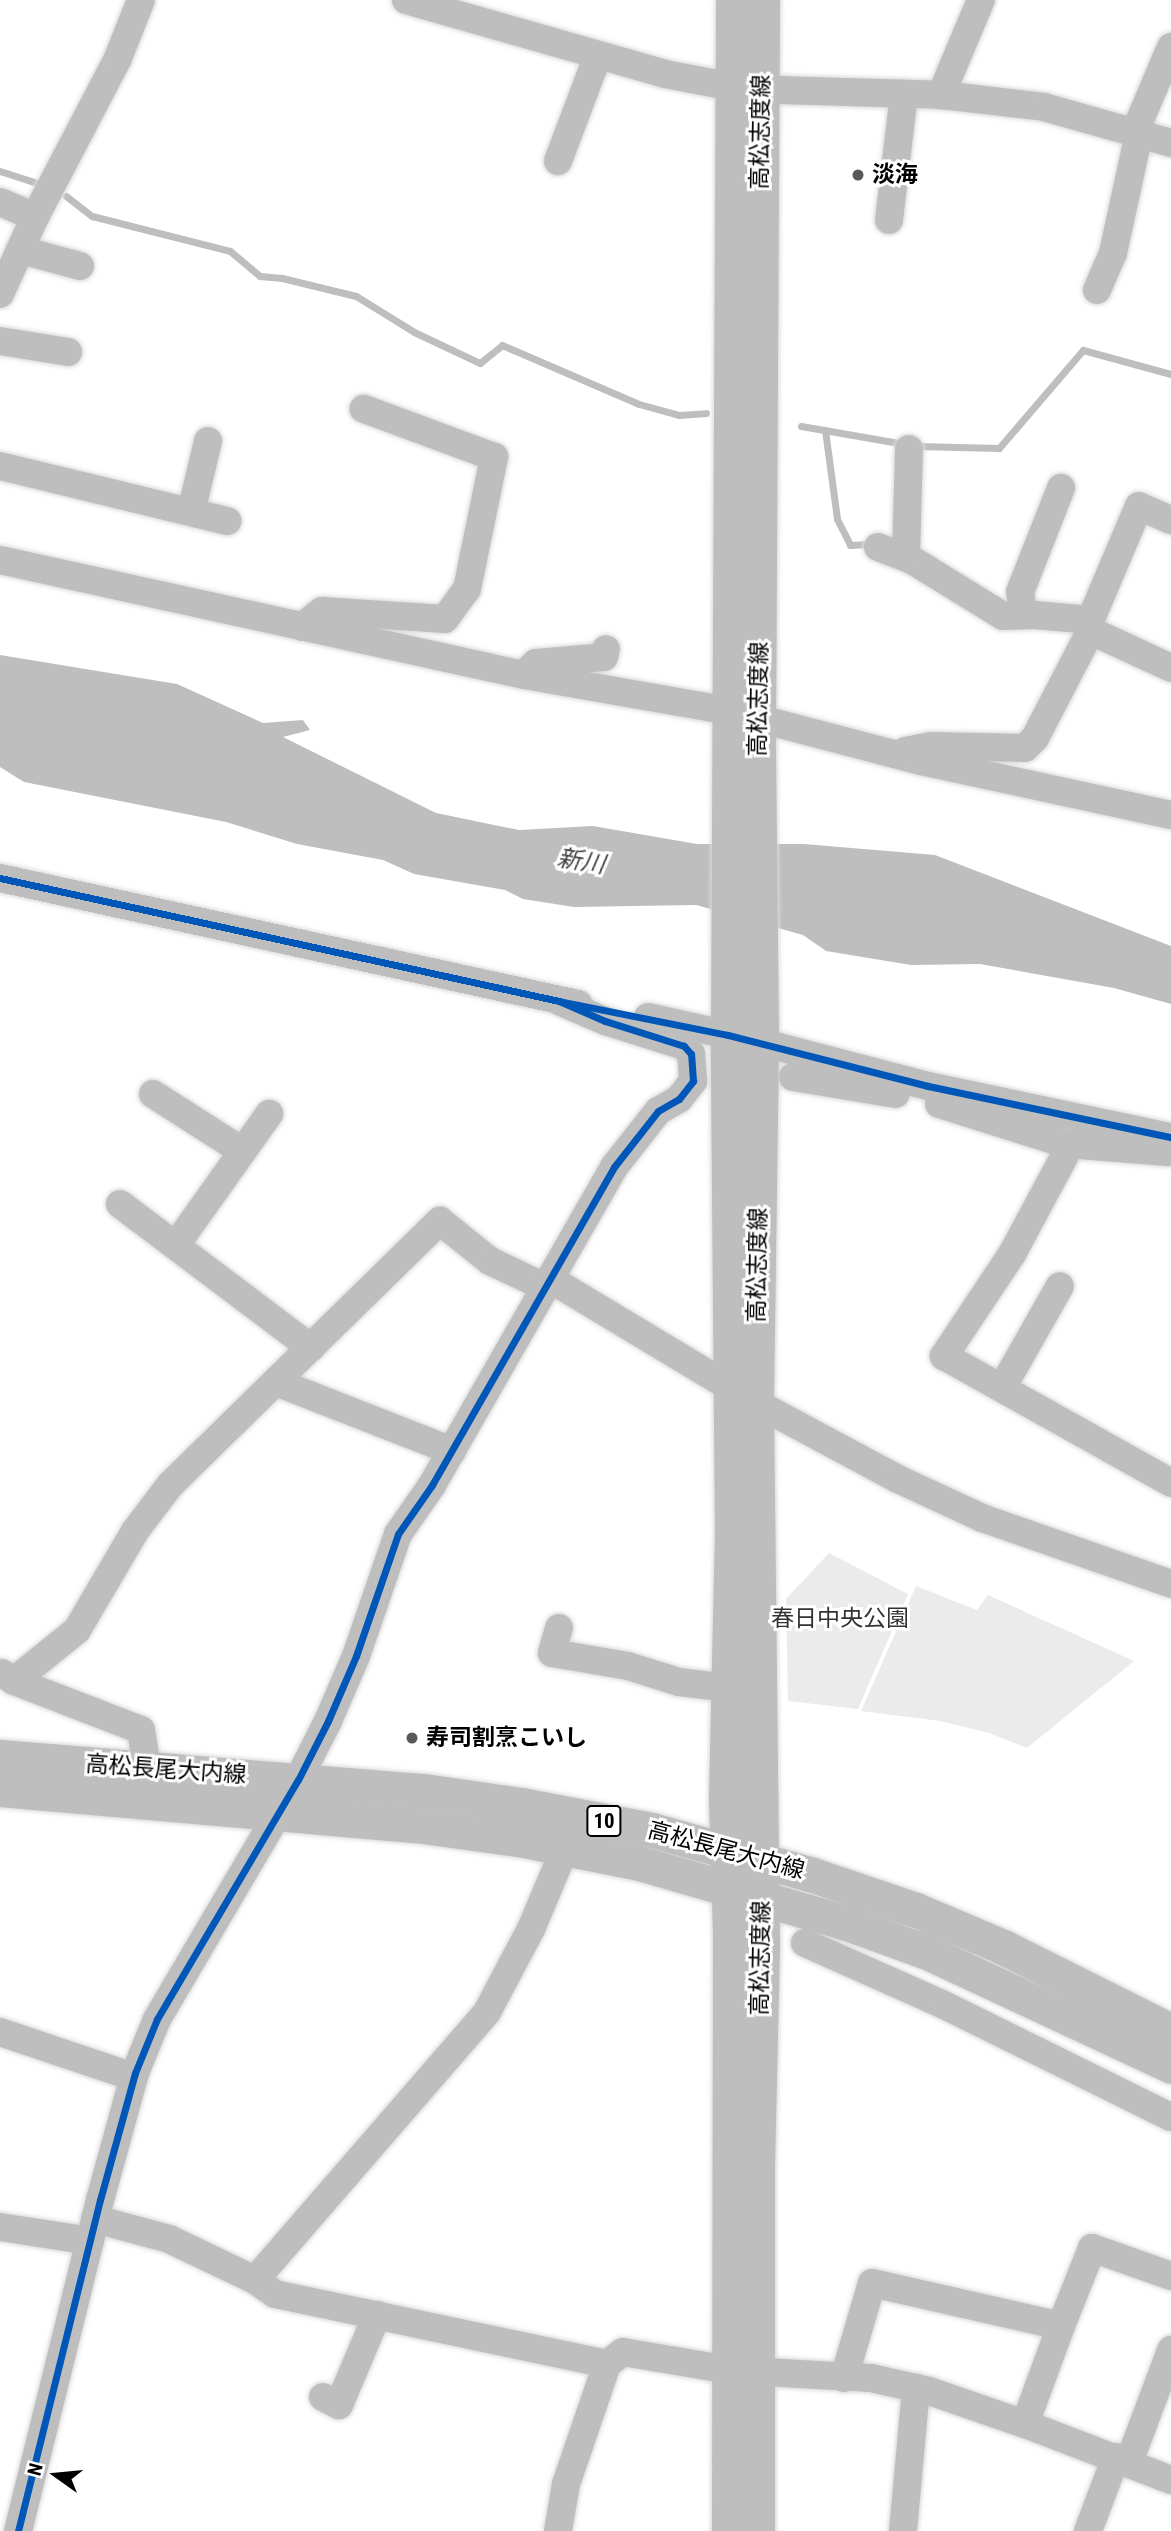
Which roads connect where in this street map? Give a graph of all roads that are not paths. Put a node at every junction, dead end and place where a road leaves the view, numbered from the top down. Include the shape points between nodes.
1 (141, 0) edge
2 (733, 0) edge
3 (762, 0) edge
4 (981, 0) edge
5 (425, 2) edge
6 (1171, 47) edge
7 (598, 55) junction
8 (747, 88) junction
9 (904, 94) junction
10 (940, 95) junction
11 (1139, 134) junction
12 (1171, 143) edge
13 (558, 161) dead end
14 (0, 202) edge
15 (35, 217) junction
16 (889, 220) dead end
17 (20, 250) junction
18 (80, 266) dead end
19 (1097, 290) dead end
20 (0, 294) edge
21 (0, 341) edge
22 (68, 352) dead end
23 (364, 409) dead end
24 (208, 441) dead end
25 (909, 449) dead end
26 (0, 466) edge
27 (1061, 488) dead end
28 (191, 512) junction
29 (1171, 520) edge
30 (227, 521) dead end
31 (878, 547) dead end
32 (906, 557) junction
33 (0, 560) edge
34 (1023, 615) junction
35 (302, 627) junction
36 (1090, 628) junction
37 (606, 649) dead end
38 (1171, 668) edge
39 (524, 675) junction
40 (744, 727) junction
41 (892, 754) junction
42 (1171, 815) edge
43 (0, 878) edge
44 (559, 1001) junction
45 (745, 1034) junction
46 (793, 1077) dead end
47 (926, 1092) junction
48 (153, 1094) dead end
49 (268, 1114) dead end
50 (1171, 1137) edge
51 (1066, 1144) junction
52 (242, 1152) junction
53 (1171, 1152) edge
54 (120, 1203) dead end
55 (176, 1245) junction
56 (547, 1283) junction
57 (1060, 1286) dead end
58 (311, 1348) junction
59 (276, 1382) junction
60 (1002, 1388) junction
61 (743, 1395) junction
62 (452, 1451) junction
63 (1171, 1483) edge
64 (1171, 1584) edge
65 (559, 1628) dead end
66 (7, 1676) edge
67 (728, 1688) junction
68 (0, 1757) edge
69 (147, 1769) junction
70 (298, 1780) junction
71 (0, 1789) edge
72 (279, 1811) junction
73 (565, 1848) junction
74 (728, 1850) junction
75 (762, 1860) junction
76 (729, 1888) junction
77 (762, 1898) junction
78 (805, 1943) dead end
79 (1171, 2031) edge
80 (0, 2032) edge
81 (1171, 2066) edge
82 (134, 2077) junction
83 (1171, 2117) edge
84 (0, 2227) edge
85 (92, 2230) junction
86 (1171, 2276) edge
87 (255, 2280) junction
88 (377, 2315) junction
89 (1061, 2326) junction
90 (1171, 2350) edge
91 (607, 2364) junction
92 (743, 2371) junction
93 (844, 2378) junction
94 (916, 2388) junction
95 (323, 2398) dead end
96 (1025, 2424) junction
97 (1123, 2460) junction
98 (1171, 2480) edge
99 (18, 2531) edge
100 (558, 2531) edge
101 (729, 2531) edge
102 (757, 2531) edge
103 (903, 2531) edge
104 (1088, 2531) edge

1 - 15 street via 118,58
2 - 8 main road, 高松志度線
3 - 8 main road, 高松志度線
4 - 10 street
5 - 7 street
6 - 11 street via 1137,127
7 - 8 street via 665,74
7 - 13 street
8 - 9 street
8 - 40 main road, 高松志度線
9 - 10 street
9 - 16 street
10 - 11 street via 1044,107
11 - 12 street
11 - 19 street via 1113,253
14 - 15 street
15 - 17 street
17 - 18 street
17 - 20 street
21 - 22 street
23 - 35 street via 494,457 467,589 445,619 322,611
24 - 28 street
25 - 32 street
26 - 28 street
27 - 34 street via 1020,592
28 - 30 street
29 - 36 street via 1139,506
31 - 32 street
32 - 34 street via 1003,616
33 - 35 street
34 - 36 street via 1081,619
35 - 39 street
36 - 38 street
36 - 41 street via 1035,738 1025,748 931,746
37 - 39 street via 604,657 536,663
39 - 40 street
40 - 41 street
40 - 45 main road, 高松志度線
41 - 42 street
43 - 44 street
44 - 45 street
44 - 56 street via 669,1040 696,1055 688,1090 658,1111 614,1167
45 - 47 street
45 - 61 main road, 高松志度線
46 - 47 street
47 - 50 street
47 - 51 street
48 - 52 street
49 - 52 street
51 - 53 street
51 - 60 street via 1064,1157 1012,1254 944,1356
52 - 55 street
54 - 55 street
55 - 58 street
56 - 58 street via 490,1261 440,1221
56 - 61 street
56 - 62 street
57 - 60 street
58 - 59 street
59 - 62 street
59 - 66 street via 170,1485 135,1531 77,1630
60 - 63 street
61 - 64 street via 898,1479 982,1518
61 - 67 main road, 高松志度線 via 732,1534
61 - 75 main road, 高松志度線
62 - 70 street via 398,1534 356,1656
65 - 67 street via 552,1653 628,1666 679,1682
66 - 69 street via 141,1730
67 - 74 main road, 高松志度線
68 - 69 main road, 高松長尾大内線 / 10
69 - 70 main road, 高松長尾大内線 / 10
70 - 72 street
70 - 74 main road, 高松長尾大内線 / 10 via 521,1805
71 - 72 main road, 高松長尾大内線 / 10
72 - 73 main road, 高松長尾大内線 / 10
72 - 82 street via 157,2019
73 - 76 main road, 高松長尾大内線 / 10
73 - 87 street via 531,1929 487,2012
74 - 75 main road, 高松長尾大内線 / 10
74 - 76 main road, 高松志度線
75 - 77 main road, 高松志度線
75 - 79 main road, 高松長尾大内線 / 10 via 916,1910 1003,1947
76 - 77 main road, 高松長尾大内線 / 10
76 - 92 main road, 高松志度線
77 - 81 main road, 高松長尾大内線 / 10 via 928,1952
77 - 92 main road, 高松志度線 via 757,2167
78 - 83 street via 955,2010
80 - 82 street
82 - 85 street
84 - 85 street
85 - 87 street via 169,2239
85 - 99 street
86 - 89 street via 1092,2248
87 - 88 street via 275,2294
88 - 91 street
88 - 95 street via 339,2405
89 - 93 street via 872,2283
89 - 96 street
90 - 97 street
91 - 92 street via 622,2352
91 - 100 street via 566,2484
92 - 93 street
92 - 101 main road, 高松志度線
92 - 102 main road, 高松志度線
93 - 94 street via 871,2378
94 - 96 street
94 - 103 street
96 - 97 street
97 - 98 street
97 - 104 street

